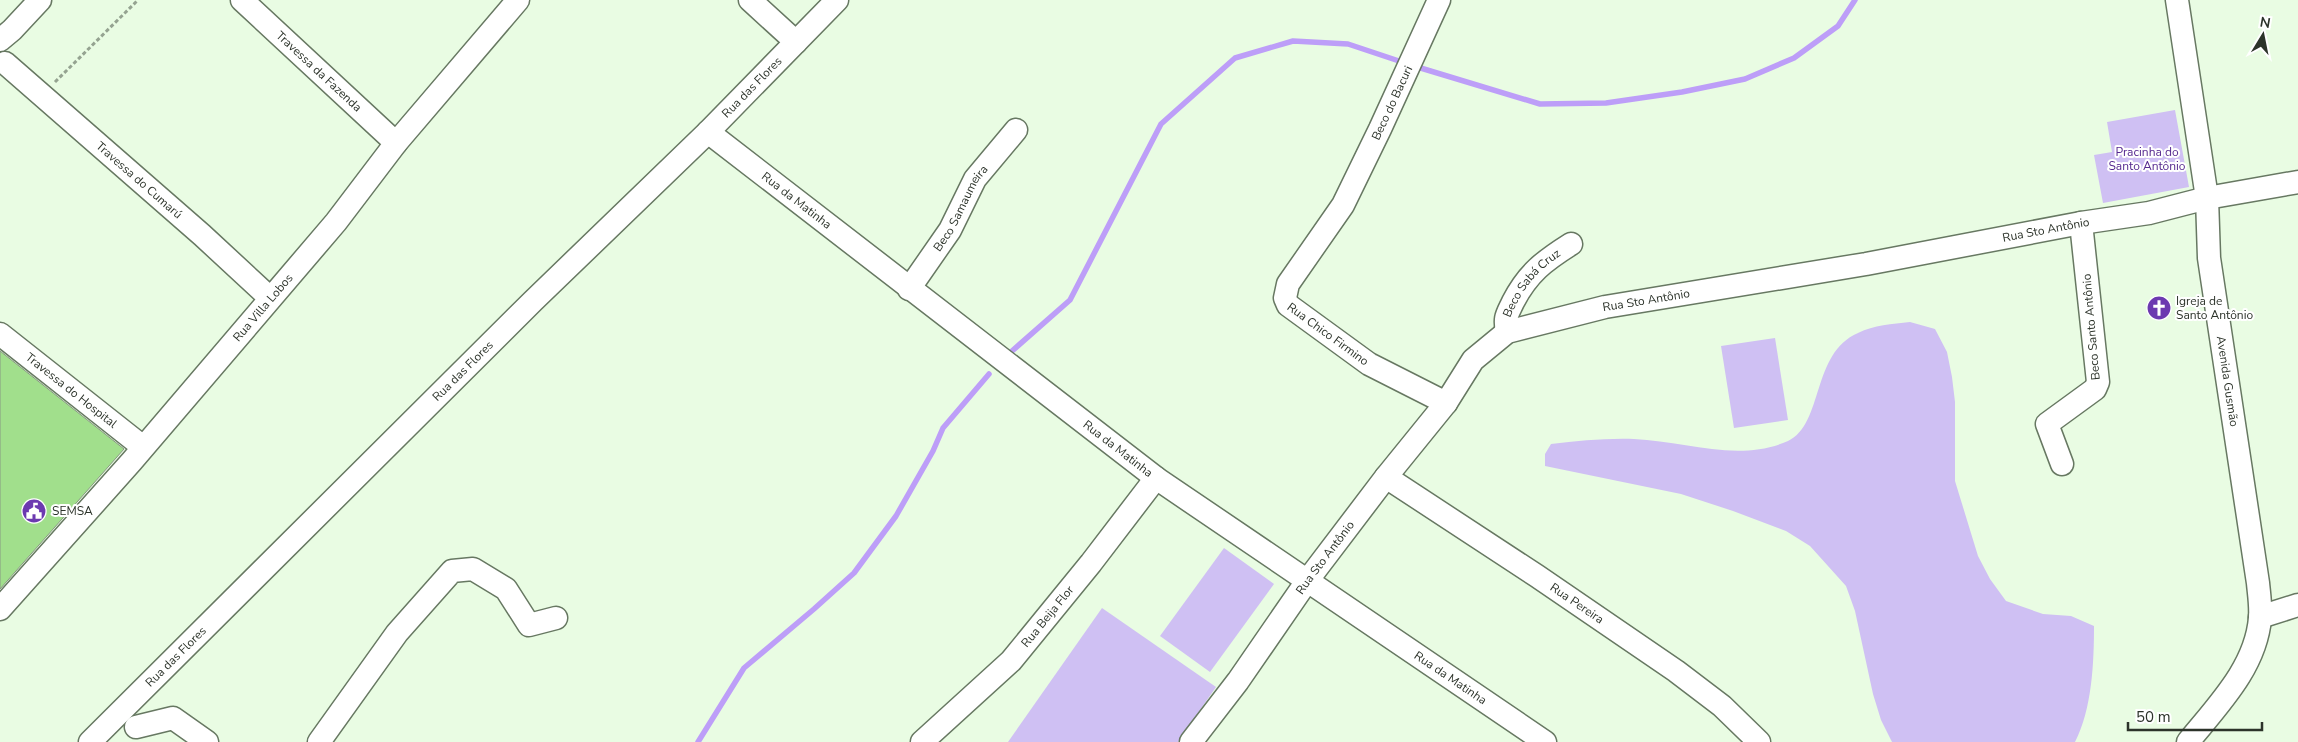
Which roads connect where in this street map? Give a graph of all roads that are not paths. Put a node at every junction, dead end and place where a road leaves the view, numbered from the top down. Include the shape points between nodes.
1 (40, 0) edge
2 (242, 0) edge
3 (518, 0) edge
4 (750, 0) edge
5 (837, 0) edge
6 (1439, 0) edge
7 (2177, 0) edge
8 (6, 35) edge
9 (796, 42) junction
10 (2, 67) edge
11 (1016, 130) dead end
12 (708, 132) junction
13 (396, 143) junction
14 (2298, 182) edge
15 (2207, 198) junction
16 (1343, 204) joint
17 (2081, 223) junction
18 (1571, 244) dead end
19 (909, 289) junction
20 (270, 298) junction
21 (1507, 332) junction
22 (0, 334) edge
23 (1446, 403) junction
24 (143, 446) junction
25 (2062, 464) dead end
26 (1386, 477) junction
27 (1156, 478) junction
28 (1308, 581) junction
29 (2298, 605) edge
30 (0, 609) edge
31 (2260, 617) junction
32 (556, 618) dead end
33 (120, 711) junction
34 (143, 735) edge
35 (90, 742) edge
36 (207, 742) edge
37 (319, 742) edge
38 (922, 742) edge
39 (1191, 742) edge
40 (1545, 742) edge
41 (1758, 742) edge
42 (2188, 742) edge

1 - 8 street
2 - 13 street, Travessa da Fazenda
3 - 13 street, Rua Villa Lobos
4 - 9 street
5 - 9 street, Rua das Flores
6 - 16 street, Beco do Bacuri
7 - 15 street, Avenida Gusmão
8 - 10 street
9 - 12 street, Rua das Flores
10 - 20 street, Travessa do Cumarú via 42,95
11 - 19 street, Beco Samaumeira via 975,179 950,230
12 - 19 street, Rua da Matinha
12 - 33 street, Rua das Flores
13 - 20 street, Rua Villa Lobos via 336,222
14 - 15 street, Rua Sto Antônio
15 - 17 street, Rua Sto Antônio via 2149,213
15 - 31 street, Avenida Gusmão via 2209,258 2258,583
16 - 23 street, Rua Chico Firmino via 1288,284 1285,298 1288,305 1369,364
17 - 21 street, Rua Sto Antônio via 1866,264 1605,307
17 - 25 street, Beco Santo Antônio via 2098,382 2095,389 2047,424
18 - 21 street, Beco Sabá Cruz via 1549,258 1523,282 1504,320
19 - 27 street, Rua da Matinha
20 - 24 street, Rua Villa Lobos
21 - 23 street, Rua Sto Antônio via 1474,360
22 - 24 street, Travessa do Hospital
23 - 26 street, Rua Sto Antônio
24 - 30 street, Rua Villa Lobos
26 - 28 street, Rua Sto Antônio
26 - 41 street, Rua Pereira via 1676,671 1722,706
27 - 28 street, Rua da Matinha
27 - 38 street, Rua Beija Flor via 1011,661
28 - 39 street, Rua Sto Antônio
28 - 40 street, Rua da Matinha
29 - 31 street
31 - 42 street, Avenida Gusmão via 2256,642 2245,667
32 - 37 street via 528,625 506,588 472,569 452,571 397,633
33 - 34 street
33 - 35 street, Rua das Flores
34 - 36 street via 173,718

